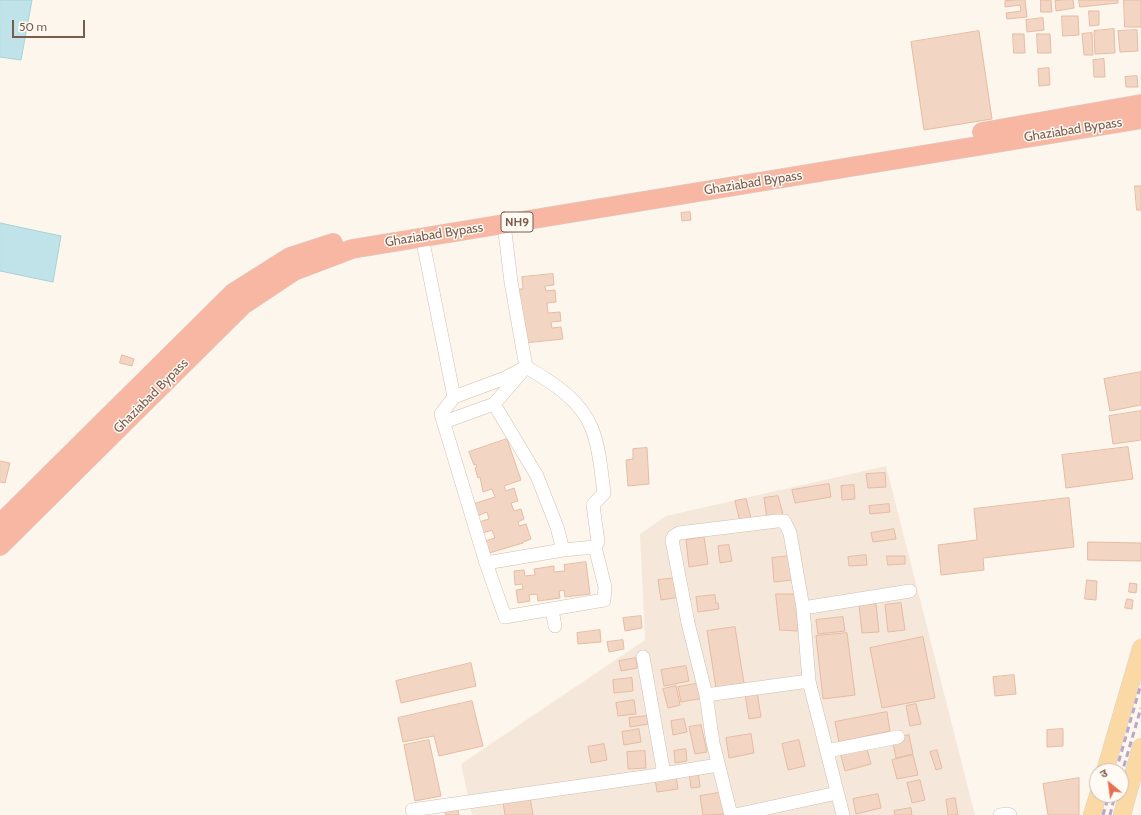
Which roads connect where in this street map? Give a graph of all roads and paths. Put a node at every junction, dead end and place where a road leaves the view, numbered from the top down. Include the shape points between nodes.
1 (1141, 104) edge
2 (1141, 119) edge
3 (565, 208) junction
4 (504, 224) junction
5 (422, 237) junction
6 (526, 367) junction
7 (454, 398) junction
8 (494, 404) junction
9 (444, 422) junction
10 (0, 524) edge
11 (0, 546) edge
12 (595, 548) junction
13 (564, 550) junction
14 (486, 563) junction
15 (910, 591) dead end
16 (804, 608) junction
17 (552, 610) junction
18 (555, 626) dead end
19 (1141, 648) edge
20 (643, 657) dead end
21 (809, 681) junction
22 (706, 695) junction
23 (898, 737) dead end
24 (1141, 747) edge
25 (827, 751) junction
26 (1107, 763) edge
27 (718, 765) junction
28 (664, 774) junction
29 (837, 793) junction
30 (1096, 803) edge
31 (412, 810) dead end
32 (731, 815) edge
33 (734, 815) edge
34 (843, 815) edge
35 (1000, 815) edge
36 (1010, 815) edge
37 (1092, 815) edge
38 (1122, 815) edge

1 - 3 highway, Ghaziabad Bypass / NH9
2 - 3 highway, Ghaziabad Bypass / NH9
3 - 4 highway, Ghaziabad Bypass / NH9
3 - 10 highway, Ghaziabad Bypass / NH9 via 341,241 290,257 233,293
4 - 5 highway, Ghaziabad Bypass / NH9
4 - 6 street
5 - 7 street
5 - 11 highway, Ghaziabad Bypass / NH9 via 337,254 294,271 243,305
6 - 7 street
6 - 8 street
6 - 12 street via 563,391 588,419 593,430 604,493 593,505 598,542
7 - 9 street via 442,414
8 - 9 street
8 - 13 street via 537,476
9 - 14 street
12 - 13 street
12 - 17 street via 605,587 604,600
13 - 14 street
14 - 17 street via 505,618
15 - 16 street
16 - 21 street
16 - 22 street via 790,533 784,521 698,530 674,536 672,545
17 - 18 street
19 - 26 main road
20 - 28 street
21 - 22 street
21 - 25 street
22 - 27 street
23 - 25 street
24 - 38 main road
25 - 29 street
27 - 28 street
27 - 32 street
28 - 31 street
29 - 33 street
29 - 34 street
30 - 37 main road
35 - 36 street

